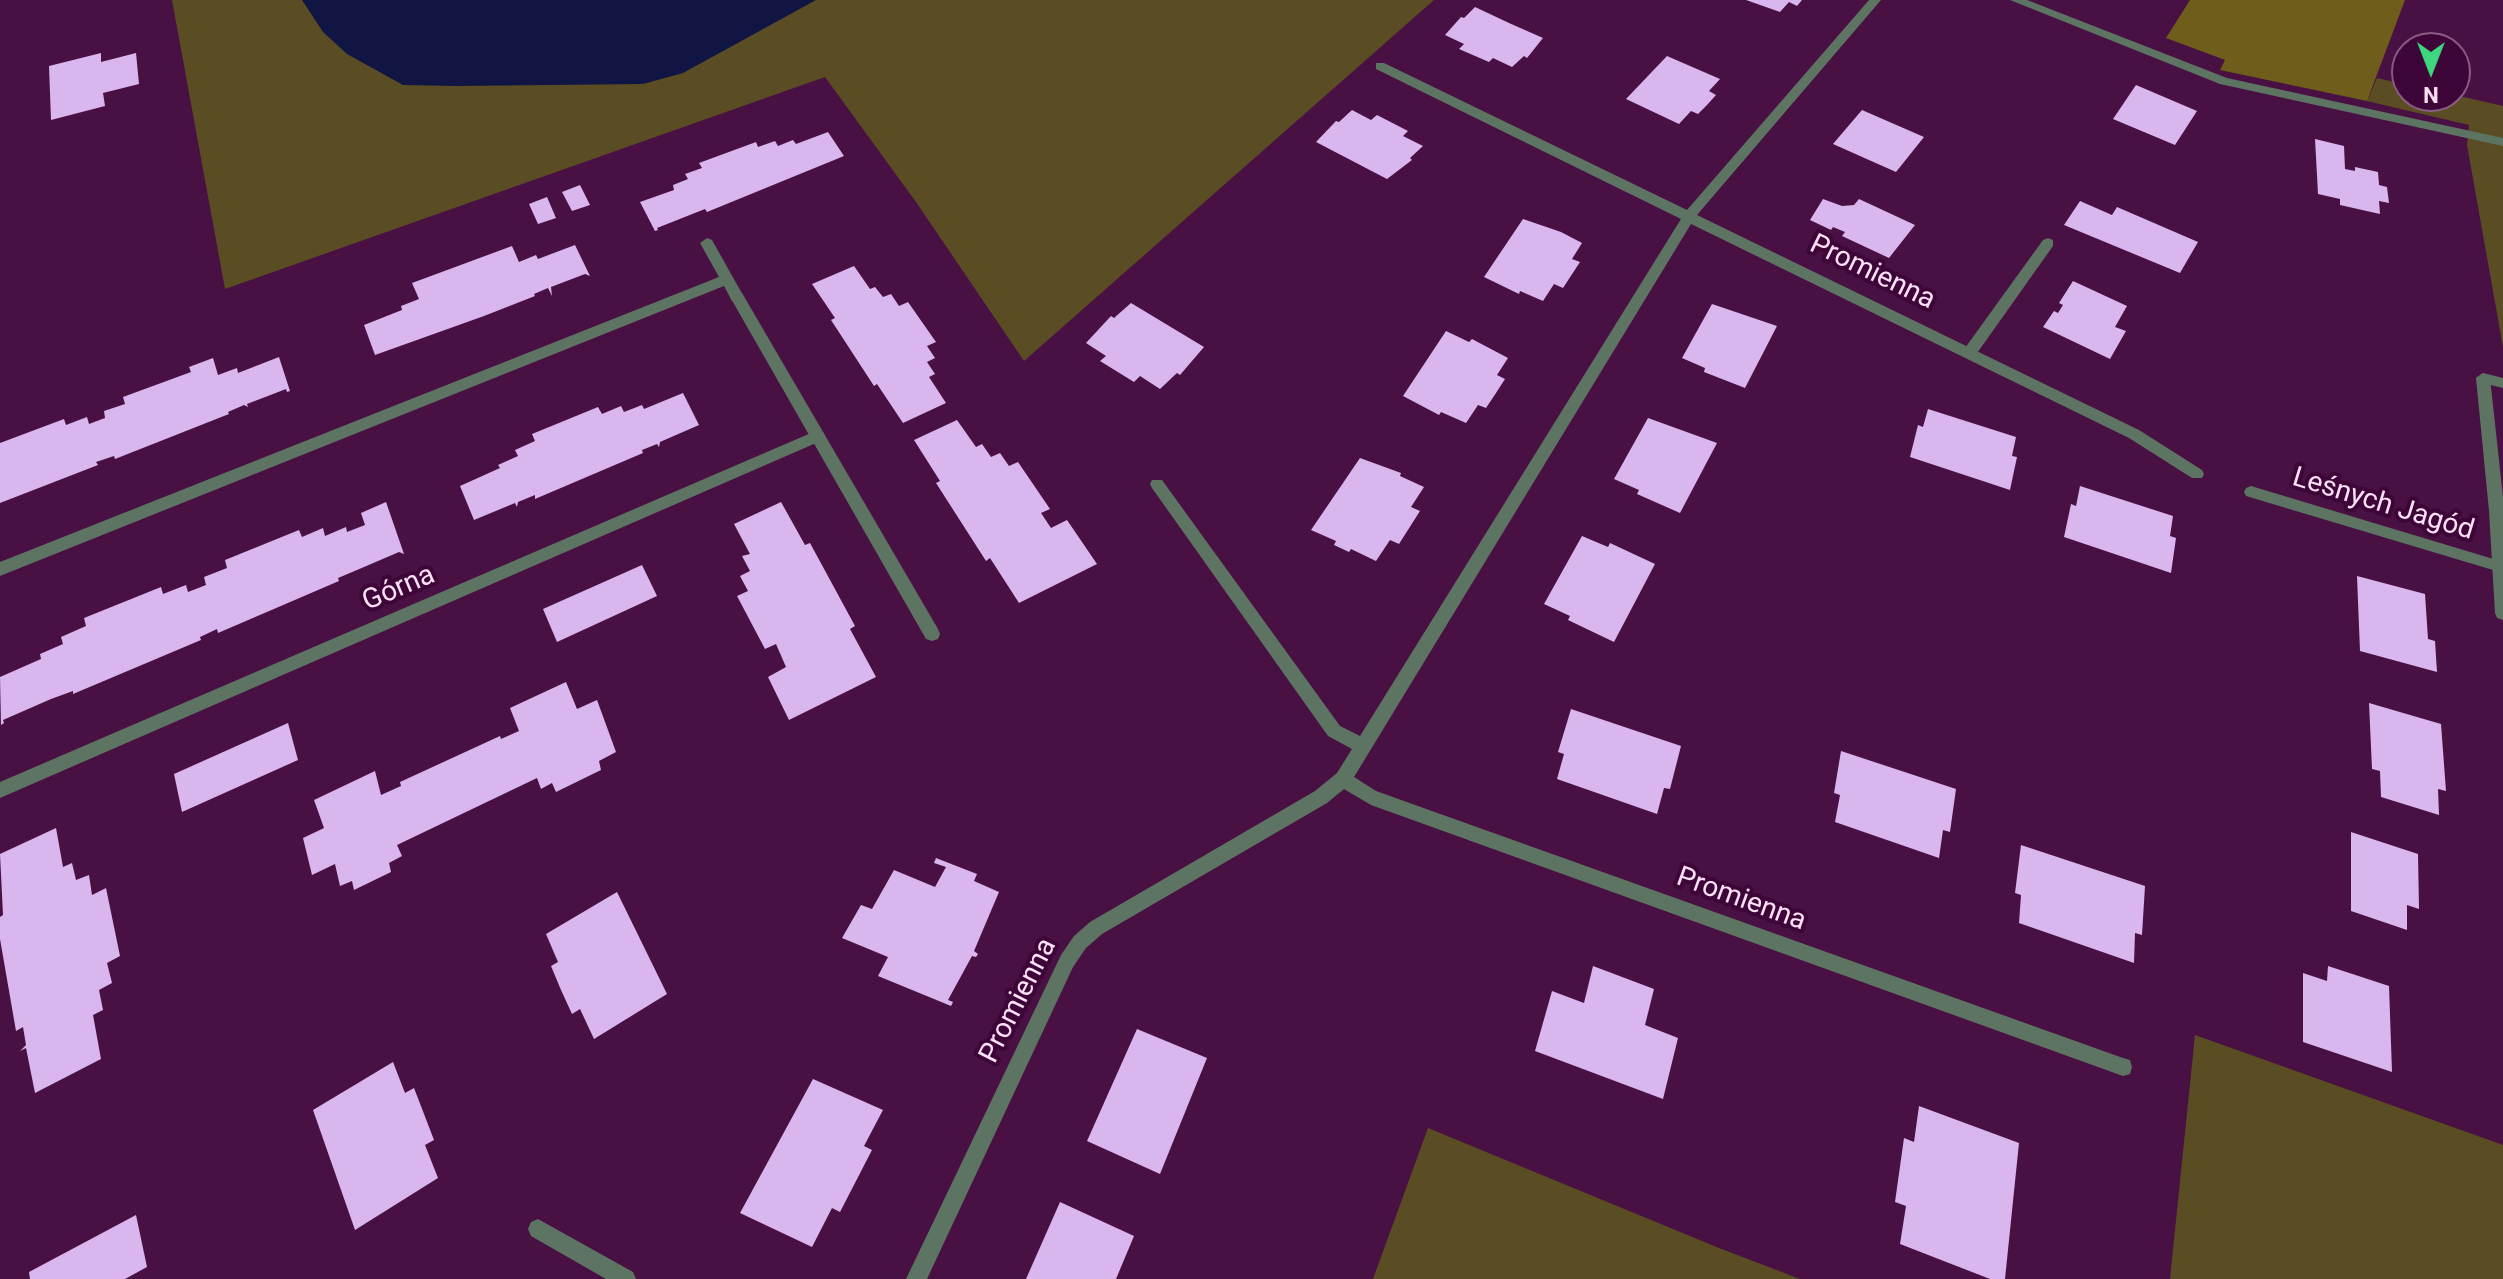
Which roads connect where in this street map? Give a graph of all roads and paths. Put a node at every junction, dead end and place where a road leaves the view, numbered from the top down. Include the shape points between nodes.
1 (1875, 0) edge
2 (2016, 0) edge
3 (1380, 66) dead end
4 (2503, 142) edge
5 (1690, 215) junction
6 (707, 243) dead end
7 (2048, 243) dead end
8 (727, 279) junction
9 (1970, 352) junction
10 (2503, 383) edge
11 (818, 436) junction
12 (2197, 474) dead end
13 (1157, 484) dead end
14 (2251, 492) dead end
15 (2500, 568) junction
16 (0, 569) edge
17 (2503, 613) edge
18 (932, 634) dead end
19 (1364, 746) junction
20 (1343, 779) junction
21 (0, 790) edge
22 (2123, 1067) dead end
23 (538, 1229) dead end
24 (626, 1279) edge
25 (916, 1279) edge

1 - 5 street, Promienna
2 - 4 street via 2224,81
3 - 5 street, Promienna
5 - 9 street, Promienna
5 - 19 street, Promienna
6 - 8 street
7 - 9 street
8 - 11 street
8 - 16 street
9 - 12 street, Promienna via 2134,434
10 - 15 street, Leśnych Jagód via 2483,378
11 - 18 street
11 - 21 street, Górna
13 - 19 street via 1334,731
14 - 15 street, Leśnych Jagód
15 - 17 street, Leśnych Jagód
19 - 20 street, Promienna
20 - 22 street, Promienna via 1371,797
20 - 25 street, Promienna via 1080,942
23 - 24 street

